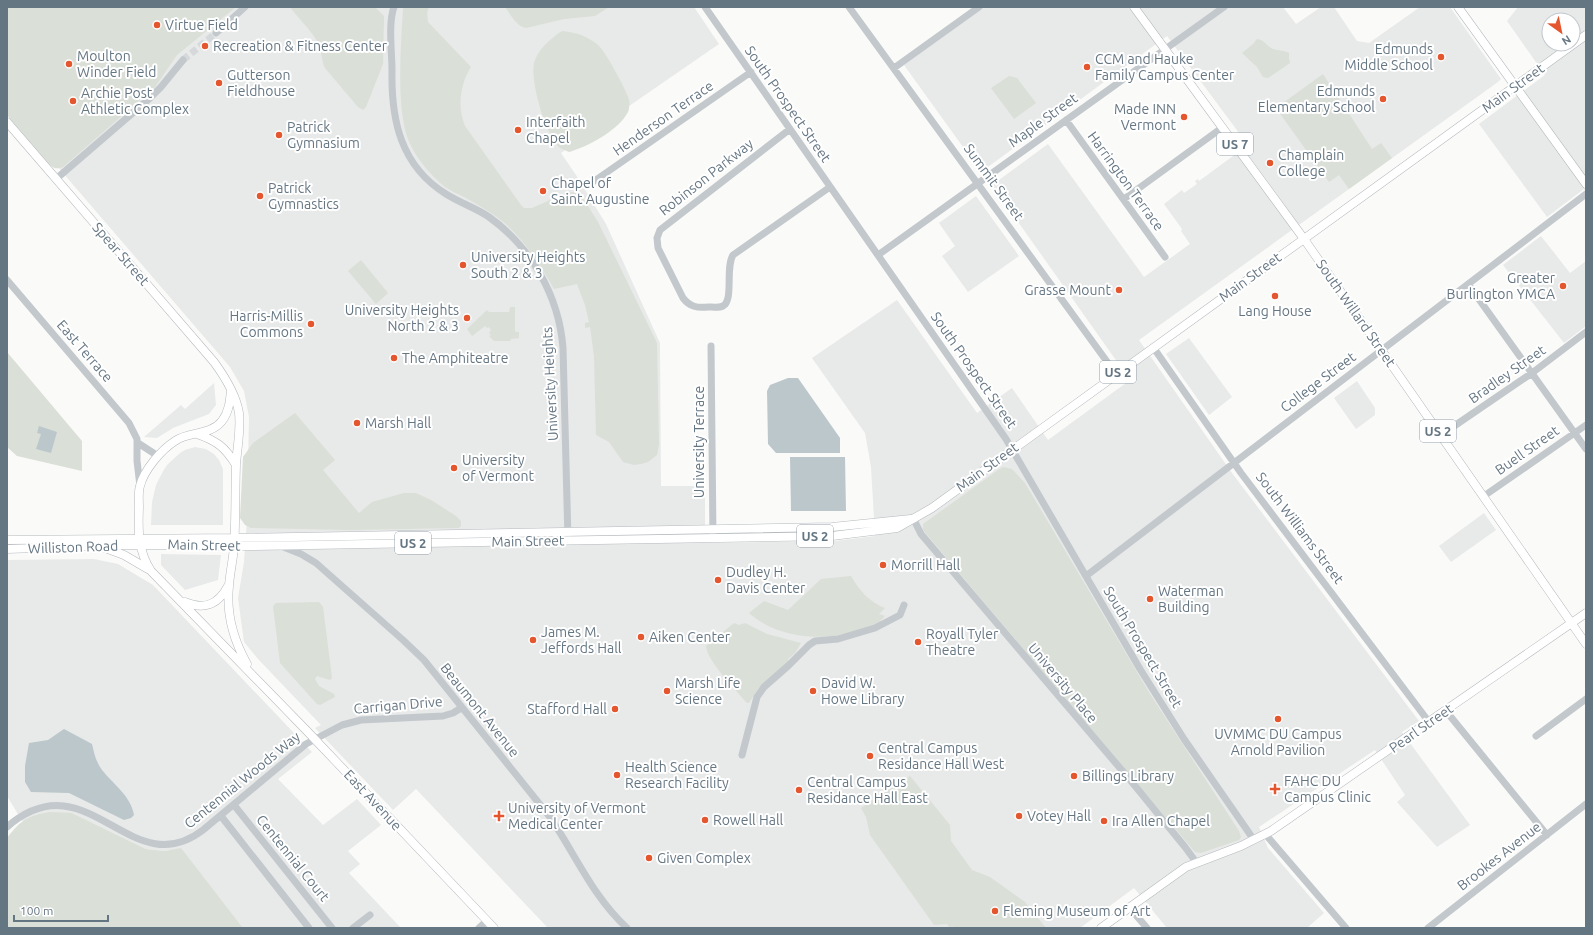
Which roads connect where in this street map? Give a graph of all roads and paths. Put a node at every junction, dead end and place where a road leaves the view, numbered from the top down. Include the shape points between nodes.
1 (245, 7) edge
2 (394, 7) edge
3 (705, 7) edge
4 (849, 7) edge
5 (979, 7) edge
6 (1134, 7) edge
7 (1224, 7) edge
8 (1458, 7) edge
9 (216, 33) tunnel mouth
10 (1586, 35) edge
11 (1165, 49) junction
12 (183, 60) tunnel mouth
13 (894, 68) junction
14 (751, 72) junction
15 (1514, 86) junction
16 (1066, 120) junction
17 (7, 122) edge
18 (1223, 127) junction
19 (790, 129) junction
20 (56, 179) junction
21 (978, 183) junction
22 (590, 184) dead end
23 (1586, 184) edge
24 (830, 187) junction
25 (1586, 194) edge
26 (1124, 199) junction
27 (1304, 239) junction
28 (878, 255) junction
29 (1165, 257) dead end
30 (7, 280) edge
31 (1468, 284) junction
32 (1586, 332) edge
33 (711, 346) dead end
34 (1153, 347) junction
35 (1381, 350) junction
36 (1532, 373) junction
37 (1116, 374) junction
38 (231, 390) junction
39 (1586, 425) edge
40 (1574, 433) junction
41 (196, 434) junction
42 (1442, 435) junction
43 (138, 443) junction
44 (1012, 449) junction
45 (1586, 449) edge
46 (158, 456) junction
47 (1234, 463) junction
48 (236, 465) junction
49 (140, 486) junction
50 (1484, 496) junction
51 (913, 518) junction
52 (713, 534) junction
53 (568, 536) junction
54 (7, 540) edge
55 (139, 541) junction
56 (234, 542) junction
57 (277, 545) junction
58 (99, 546) junction
59 (7, 549) edge
60 (152, 571) junction
61 (1086, 576) junction
62 (228, 586) junction
63 (181, 601) junction
64 (904, 605) dead end
65 (1586, 613) edge
66 (1572, 623) junction
67 (1586, 644) edge
68 (252, 673) junction
69 (1586, 699) edge
70 (461, 708) junction
71 (1446, 710) junction
72 (1429, 722) junction
73 (1536, 736) dead end
74 (315, 739) junction
75 (742, 755) dead end
76 (1586, 804) edge
77 (234, 805) junction
78 (221, 816) junction
79 (7, 828) edge
80 (1266, 835) junction
81 (1547, 835) junction
82 (1254, 840) junction
83 (1196, 862) junction
84 (1129, 907) junction
85 (370, 915) dead end
86 (487, 920) junction
87 (309, 928) edge
88 (332, 928) edge
89 (353, 928) edge
90 (478, 928) edge
91 (494, 928) edge
92 (626, 928) edge
93 (1101, 928) edge
94 (1147, 928) edge
95 (1346, 928) edge
96 (1428, 928) edge

1 - 9 street
2 - 53 street, University Heights via 391,17 393,107 397,130 405,150 422,173 440,190 481,212 506,232 536,268 556,307 564,348
3 - 14 street, South Prospect Street
4 - 13 street, Summit Street
5 - 13 street
6 - 11 main road, South Willard Street / US 7
7 - 11 street, Maple Street
8 - 15 main road
10 - 15 main road, Main Street
11 - 16 street, Maple Street
11 - 18 main road, South Willard Street / US 7
12 - 20 street via 150,98
13 - 21 street, Summit Street
14 - 19 street, South Prospect Street
14 - 22 street, Henderson Terrace
15 - 23 main road
15 - 27 main road, Main Street
16 - 21 street, Maple Street
16 - 26 street, Harrington Terrace
17 - 20 main road, Spear Street
18 - 26 street
18 - 27 main road, South Willard Street / US 7
19 - 24 street, South Prospect Street
19 - 24 street, Robinson Parkway via 660,230 657,238 658,248 683,298 694,307 724,305 728,298 729,265 733,255
20 - 38 main road, Spear Street via 214,362
21 - 28 street, Maple Street
21 - 37 street, Summit Street
24 - 28 street, South Prospect Street
25 - 31 street, College Street
26 - 29 street, Harrington Terrace
27 - 34 main road, Main Street / US 2
27 - 35 main road, South Willard Street / US 2
28 - 44 street, South Prospect Street
30 - 43 street, East Terrace via 121,412 133,429
31 - 35 street, College Street
31 - 36 street
32 - 36 street, Bradley Street
33 - 52 street, University Terrace
34 - 37 main road, Main Street / US 2
34 - 47 street, South Williams Street
35 - 42 main road, South Willard Street / US 2
35 - 47 street, College Street
36 - 40 street
36 - 42 street, Bradley Street
37 - 44 main road, Main Street / US 2
38 - 41 main road via 227,413 221,422
38 - 48 main road, Spear Street via 238,413
39 - 40 street, Buell Street
40 - 45 street
40 - 50 street, Buell Street
41 - 46 main road via 176,440
41 - 48 main road via 223,447
42 - 50 main road, South Willard Street / US 2
43 - 46 street
43 - 49 street, East Terrace
44 - 51 main road, Main Street / US 2 via 932,508
44 - 61 street, South Prospect Street
46 - 49 main road
47 - 61 street, College Street
47 - 72 street, South Williams Street
48 - 56 main road, Spear Street
49 - 55 main road
50 - 66 main road, South Willard Street / US 2
51 - 52 main road, Main Street / US 2 via 832,527
51 - 83 street, University Place via 921,534
52 - 53 main road, Main Street / US 2
53 - 56 main road, Main Street / US 2
53 - 57 main road, Main Street / US 2
54 - 55 main road, Williston Road / US 2
55 - 56 main road, Main Street / US 2
55 - 58 main road, Williston Road / US 2
55 - 60 main road, East Avenue via 144,561
56 - 57 main road, Main Street / US 2
56 - 62 main road, East Avenue
57 - 70 street, Beaumont Avenue via 316,563 403,640 424,660
58 - 59 main road, Williston Road / US 2
58 - 60 main road via 124,555
60 - 63 main road, East Avenue
61 - 82 street, South Prospect Street via 1168,714
62 - 63 main road via 221,597 210,604 193,606
62 - 68 main road, East Avenue via 232,630 238,649
63 - 68 main road, East Avenue
64 - 75 street via 900,615 875,628 838,639 815,640 809,645 757,696
65 - 66 main road, Pearl Street
66 - 67 main road, US 2
66 - 71 main road, Pearl Street
68 - 74 main road, East Avenue
69 - 73 street
70 - 74 street, Carrigan Drive via 438,717 353,721
70 - 92 street, Beaumont Avenue via 550,817 584,874
71 - 72 main road, Pearl Street
71 - 81 street
72 - 80 main road, Pearl Street
74 - 77 street, Centennial Woods Way
74 - 86 main road, East Avenue
76 - 81 street, Brookes Avenue
77 - 78 street, Centennial Woods Way
77 - 88 street, Centennial Court
78 - 79 street, Centennial Woods Way via 193,836 181,842 165,845 146,842 86,811 62,806 45,806 34,810
78 - 87 street
80 - 82 main road, Pearl Street
80 - 95 street
81 - 96 street, Brookes Avenue
82 - 83 main road, Pearl Street
83 - 84 main road, Pearl Street via 1173,875
84 - 93 main road, Pearl Street
84 - 94 street
85 - 89 street
86 - 90 street
86 - 91 main road, East Avenue

